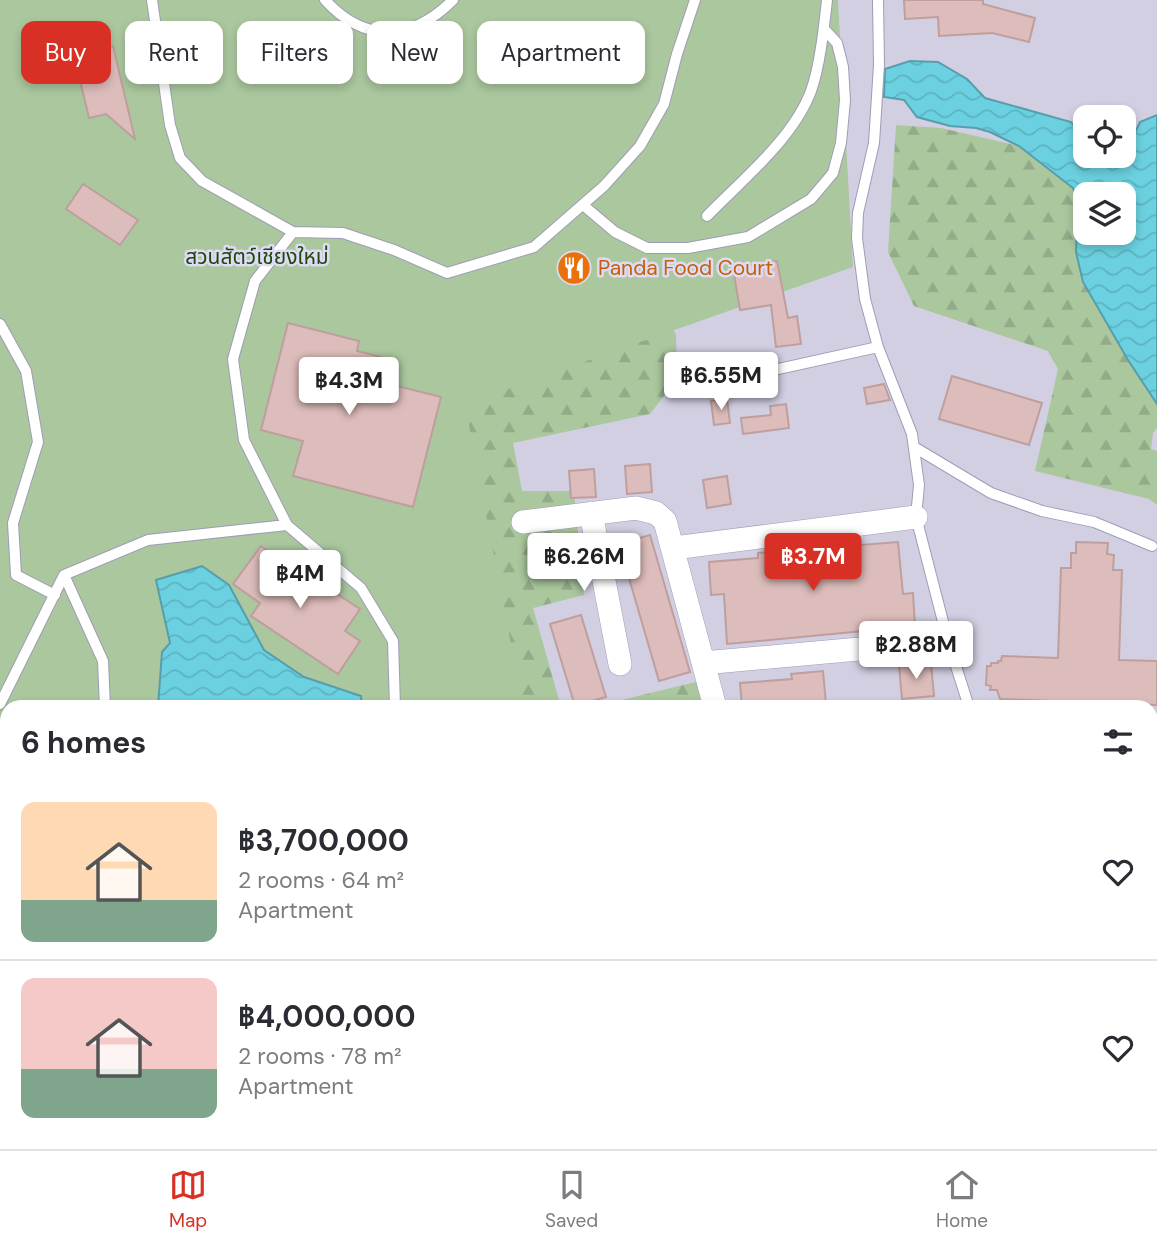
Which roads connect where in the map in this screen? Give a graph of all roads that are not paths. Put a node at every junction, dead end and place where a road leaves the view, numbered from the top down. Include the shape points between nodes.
1 (152, 0) edge
2 (325, 0) edge
3 (453, 0) edge
4 (695, 0) edge
5 (827, 0) edge
6 (878, 0) edge
7 (824, 29) junction
8 (583, 205) junction
9 (707, 216) dead end
10 (293, 232) junction
11 (0, 324) edge
12 (878, 347) junction
13 (720, 382) dead end
14 (914, 447) junction
15 (591, 513) junction
16 (916, 517) junction
17 (523, 522) dead end
18 (287, 525) junction
19 (1152, 546) dead end
20 (674, 548) junction
21 (64, 575) junction
22 (55, 595) junction
23 (948, 641) junction
24 (703, 663) junction
25 (620, 664) dead end
26 (2, 700) edge
27 (105, 700) edge
28 (395, 700) edge
29 (713, 700) edge
30 (967, 700) edge

1 - 10 lane via 170,125 180,159 202,181
2 - 3 lane via 336,12 377,32 401,33 414,29
4 - 8 lane via 664,104 640,146
5 - 7 lane
6 - 12 lane via 874,143 857,238 865,299
7 - 8 lane via 837,43 845,100 833,173 811,199 748,237 688,248 647,248 615,232
7 - 9 lane via 811,91 788,132
8 - 10 lane via 534,247 447,273 343,233
10 - 18 lane via 255,281 233,359 244,440
11 - 22 lane via 26,371 38,442 13,523 16,575
12 - 13 lane
12 - 14 lane
14 - 16 lane via 919,485
14 - 19 lane via 991,494 1094,522
15 - 17 street
15 - 20 street via 636,508 656,513 665,521
15 - 25 street
16 - 20 street
16 - 23 lane
18 - 21 lane via 148,540
18 - 28 lane via 361,588 393,641
20 - 24 street
21 - 22 lane
21 - 27 lane via 103,662
22 - 26 lane
23 - 24 street
23 - 30 lane
24 - 29 street

